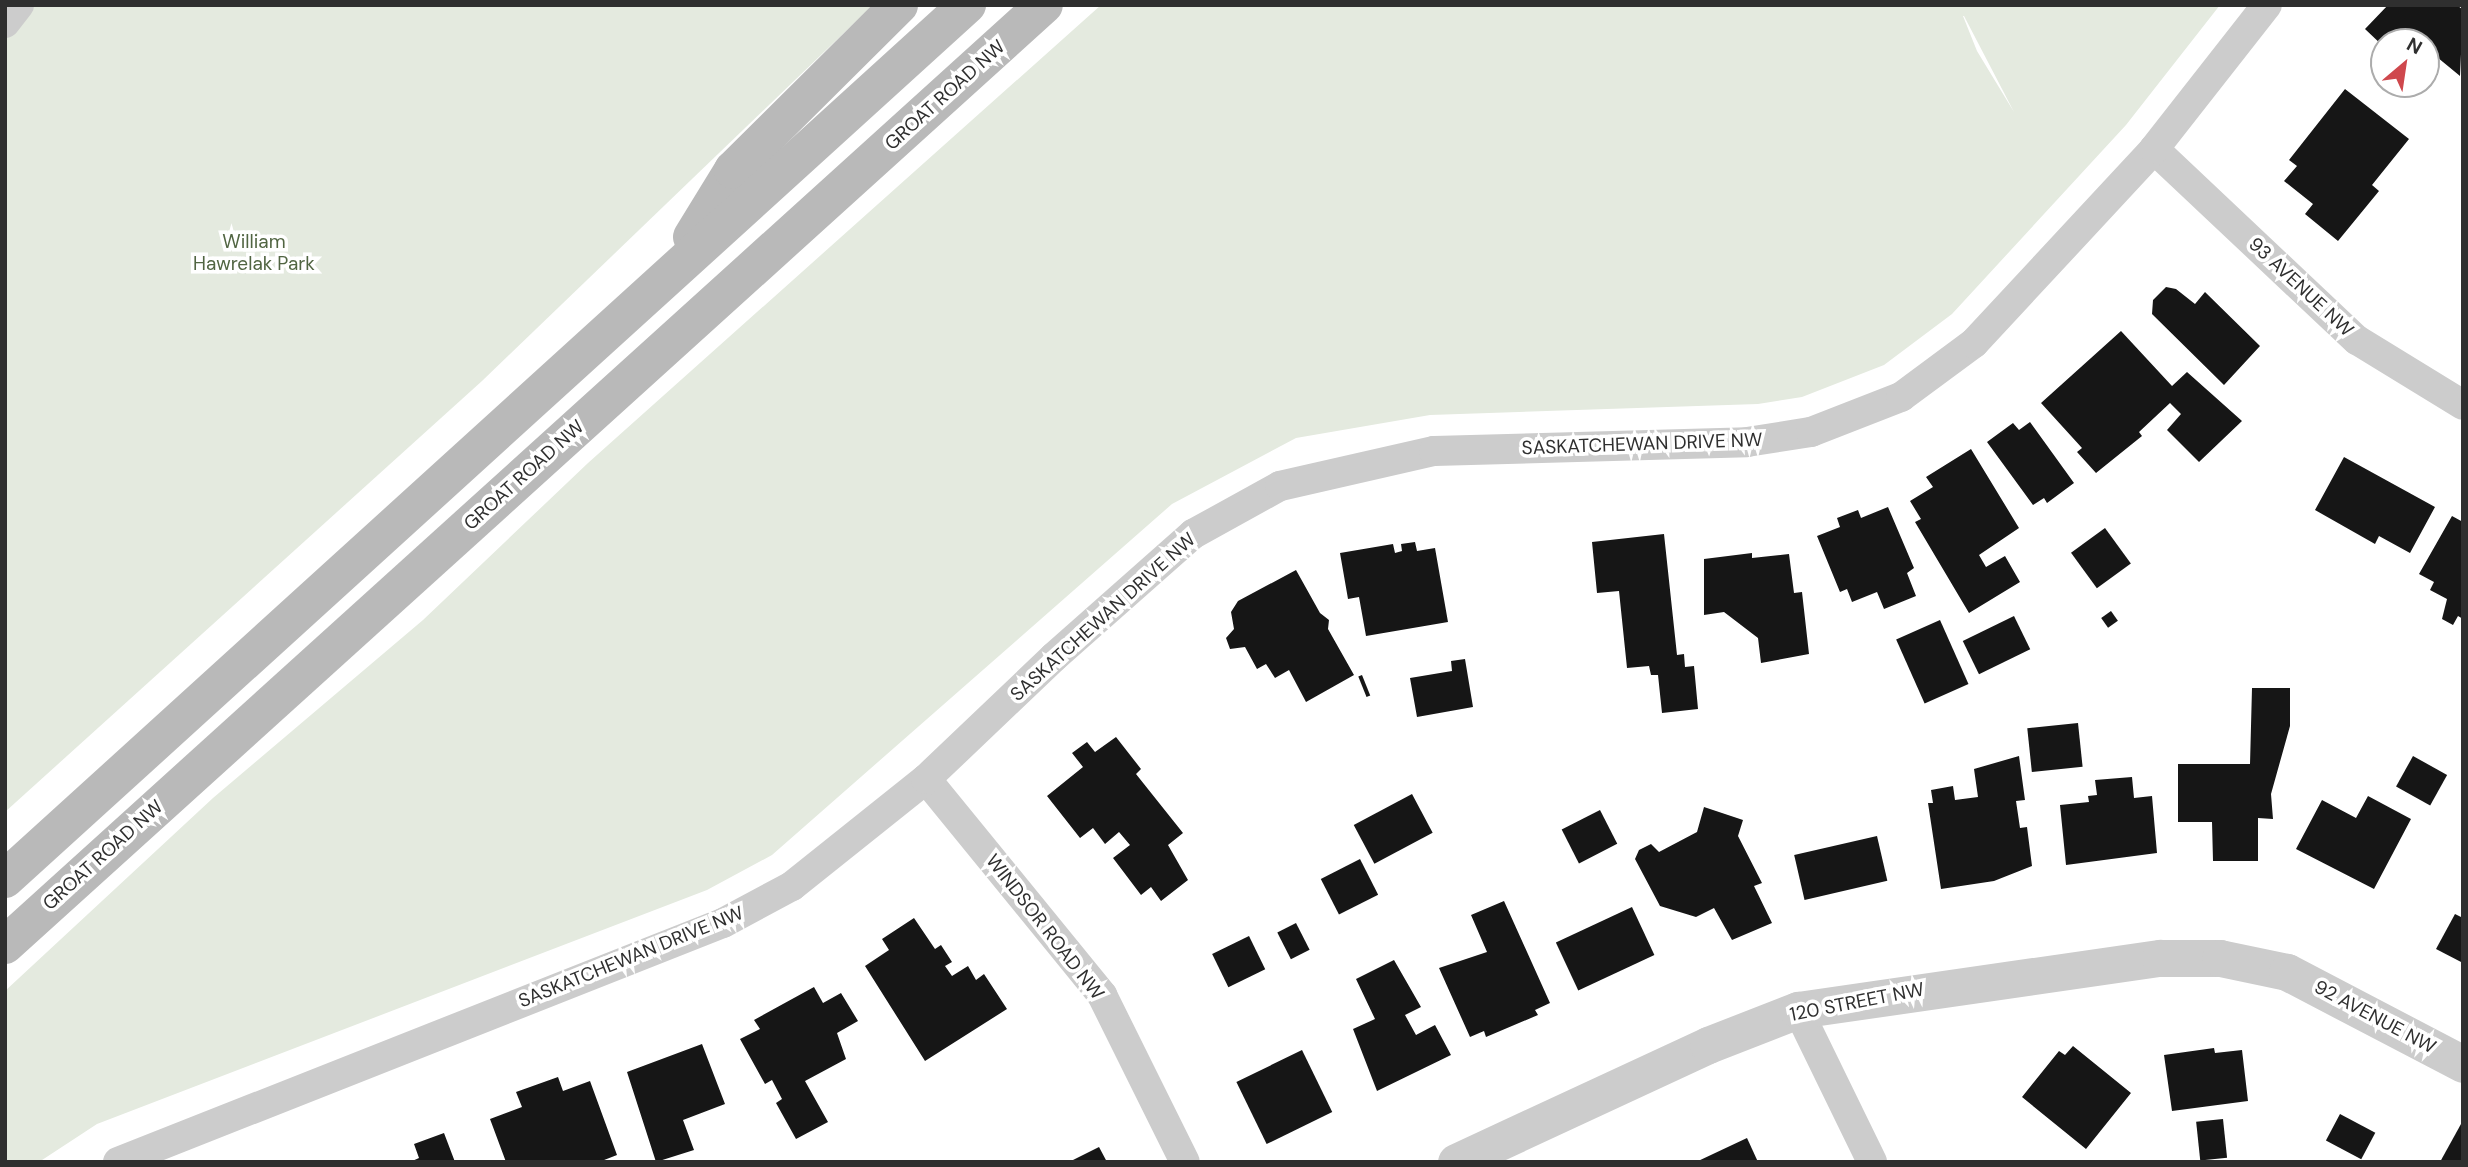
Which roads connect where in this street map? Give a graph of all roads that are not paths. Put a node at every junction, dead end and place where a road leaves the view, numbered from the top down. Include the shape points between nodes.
1 (19, 5) edge
2 (899, 5) edge
3 (967, 5) edge
4 (1044, 5) edge
5 (2267, 5) edge
6 (5, 23) edge
7 (2154, 149) junction
8 (671, 270) junction
9 (2463, 405) edge
10 (926, 779) junction
11 (5, 879) edge
12 (5, 945) edge
13 (2287, 972) joint
14 (1798, 1010) junction
15 (2463, 1064) edge
16 (118, 1162) edge
17 (1185, 1162) edge
18 (1456, 1162) edge
19 (1872, 1162) edge

1 - 6 street
2 - 8 main road via 733,170
3 - 8 main road
4 - 12 main road, GROAT ROAD NW
5 - 7 street, SASKATCHEWAN DRIVE NW
7 - 9 street, 93 AVENUE NW via 2357,340
7 - 10 street, SASKATCHEWAN DRIVE NW via 1974,343 1901,397 1811,432 1747,442 1434,451 1280,486 1194,534 1054,657
8 - 11 main road
10 - 16 street, SASKATCHEWAN DRIVE NW via 792,886 723,923
10 - 17 street, WINDSOR ROAD NW via 1102,995
13 - 14 street, 120 STREET NW via 2220,958 2160,958
13 - 15 street, 92 AVENUE NW
14 - 18 street, 120 STREET NW via 1708,1045
14 - 19 street

